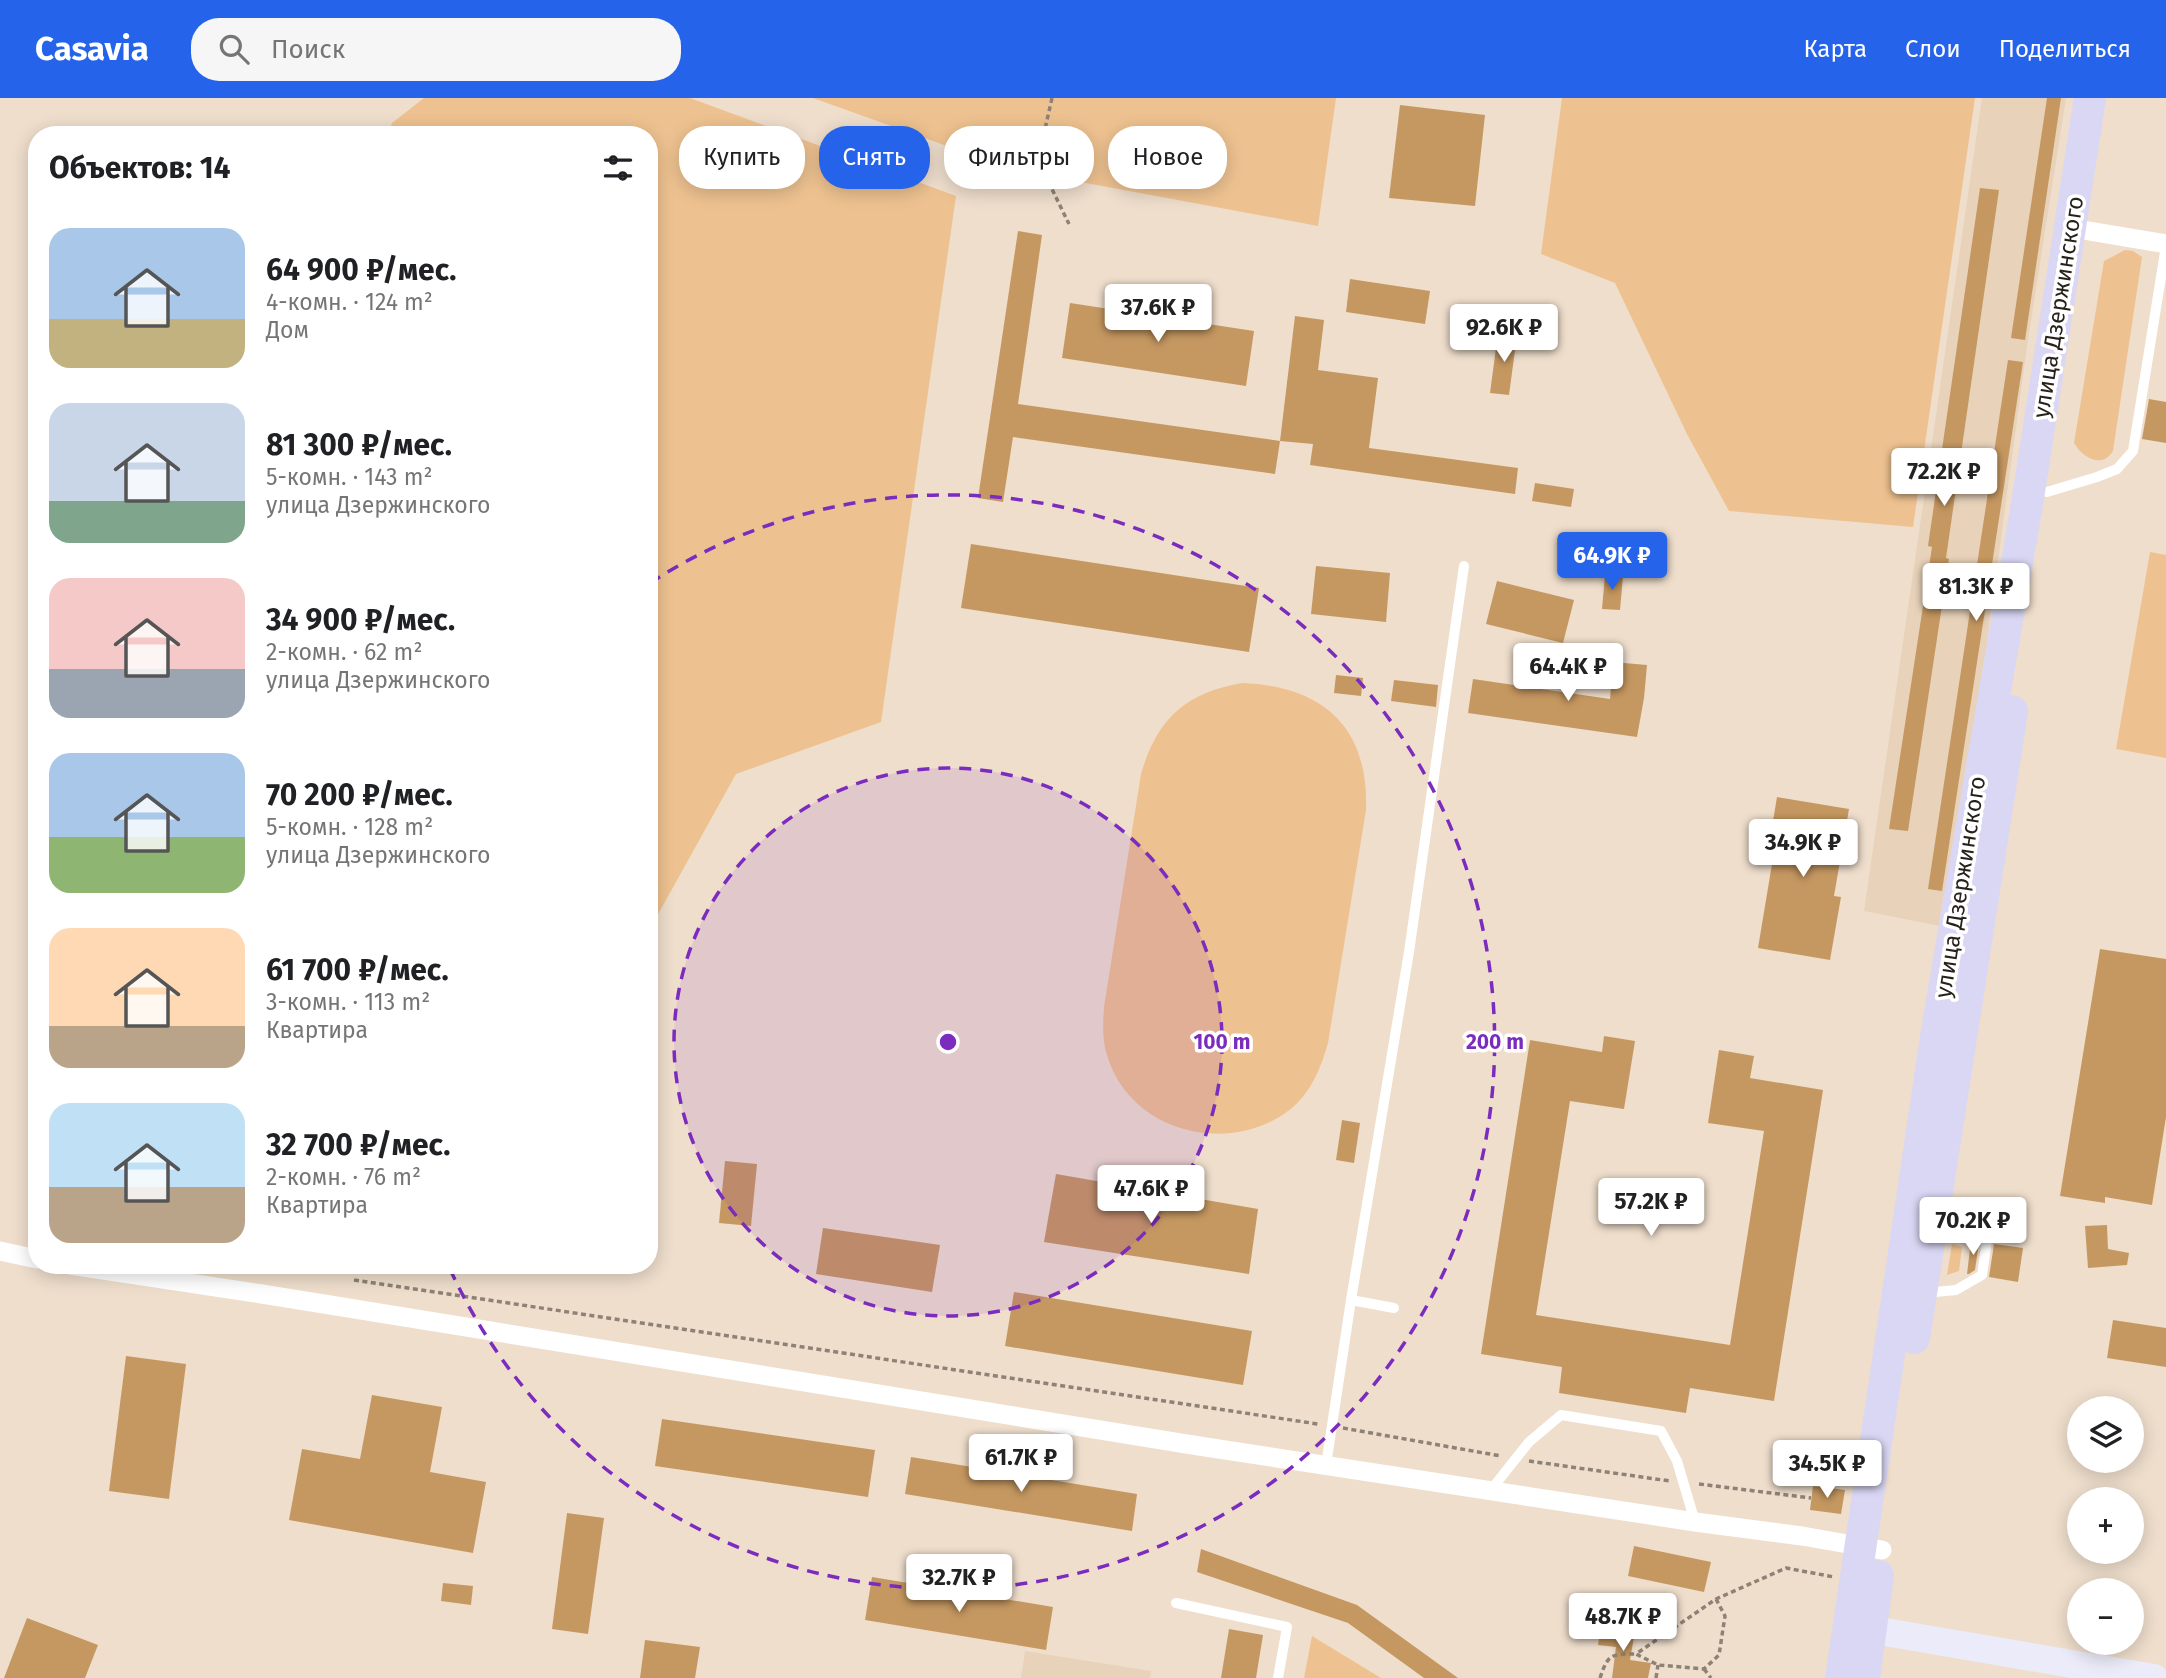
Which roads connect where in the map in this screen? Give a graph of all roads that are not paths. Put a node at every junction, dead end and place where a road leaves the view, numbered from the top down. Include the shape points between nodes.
1 (2090, 98) edge
2 (2110, 98) edge
3 (2080, 230) junction
4 (2166, 245) edge
5 (2047, 492) junction
6 (1464, 566) dead end
7 (1949, 1032) junction
8 (1936, 1202) junction
9 (0, 1251) edge
10 (28, 1257) edge
11 (129, 1274) edge
12 (1921, 1293) junction
13 (1351, 1300) junction
14 (1394, 1308) dead end
15 (1326, 1465) junction
16 (1490, 1491) junction
17 (1695, 1522) junction
18 (1872, 1548) junction
19 (1176, 1603) dead end
20 (1860, 1628) junction
21 (1278, 1678) edge
22 (1841, 1678) edge
23 (1864, 1678) edge
24 (2154, 1678) edge

1 - 3 main road, улица Дзержинского
2 - 3 main road, улица Дзержинского
3 - 4 street
3 - 5 main road, улица Дзержинского via 2077,299
3 - 7 main road, улица Дзержинского via 2028,498
4 - 5 lane via 2133,451 2117,468
5 - 7 main road, улица Дзержинского
6 - 13 lane via 1409,952
7 - 8 main road, улица Дзержинского
7 - 18 main road, улица Дзержинского
8 - 12 main road, улица Дзержинского
8 - 12 lane via 1987,1240 1982,1275 1956,1290
9 - 10 street
11 - 15 street
12 - 18 main road, улица Дзержинского via 1889,1495
13 - 14 lane
13 - 15 lane
15 - 16 street
16 - 17 street
16 - 17 lane via 1529,1442 1561,1415 1661,1431 1677,1461
17 - 18 street
18 - 20 main road, улица Дзержинского
19 - 21 lane via 1287,1627
20 - 22 main road, улица Дзержинского
20 - 23 main road, улица Дзержинского
20 - 24 street

